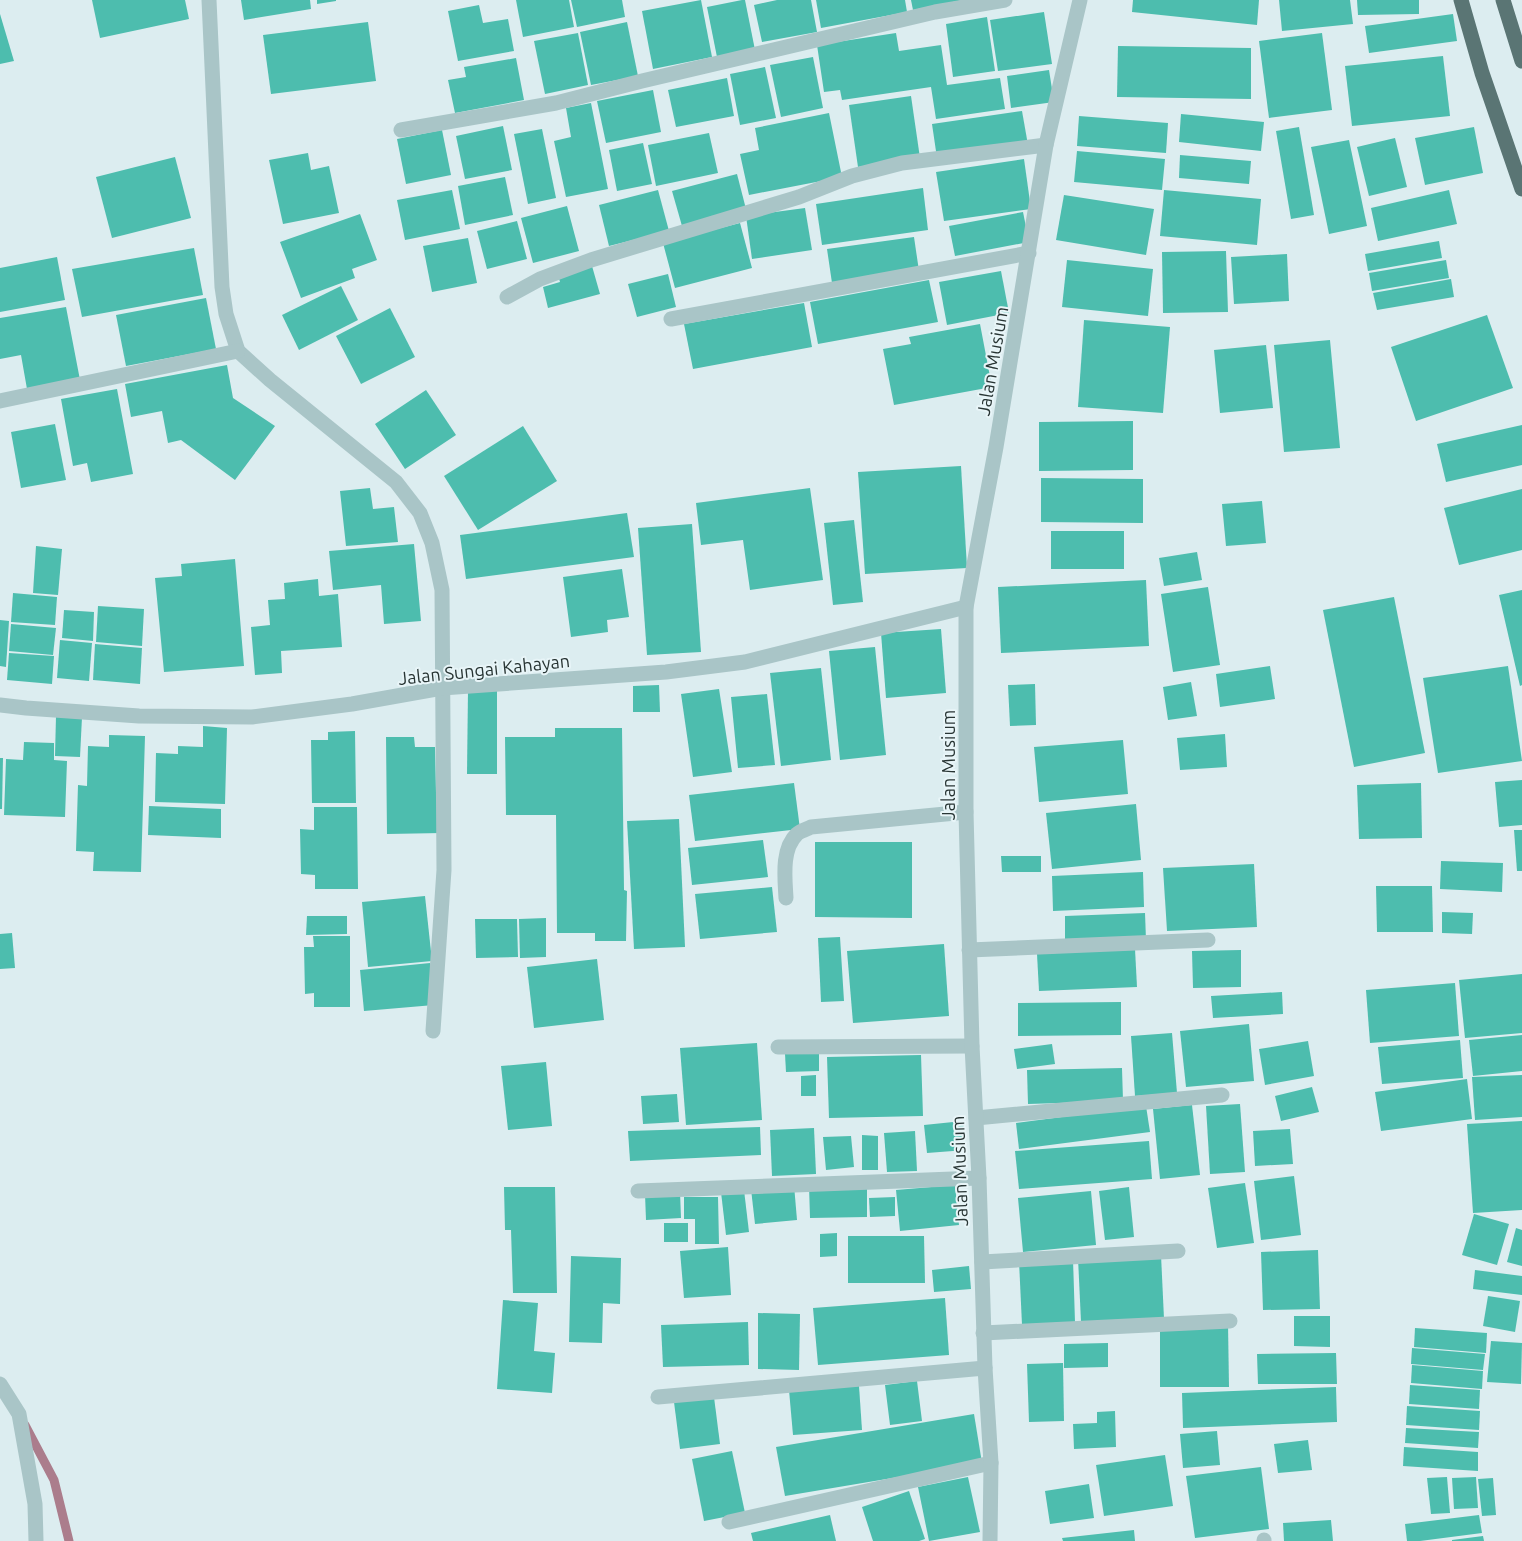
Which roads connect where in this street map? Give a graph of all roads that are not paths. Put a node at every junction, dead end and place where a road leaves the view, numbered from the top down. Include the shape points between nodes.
1 (209, 0) edge
2 (1005, 0) edge
3 (1080, 0) edge
4 (1461, 0) edge
5 (1504, 0) edge
6 (1522, 61) edge
7 (401, 130) dead end
8 (1046, 145) junction
9 (1522, 189) edge
10 (1029, 253) junction
11 (506, 297) dead end
12 (671, 319) dead end
13 (238, 351) junction
14 (0, 401) edge
15 (966, 607) junction
16 (442, 688) junction
17 (0, 705) edge
18 (966, 812) junction
19 (786, 898) dead end
20 (1208, 940) dead end
21 (970, 950) junction
22 (434, 1031) dead end
23 (972, 1046) junction
24 (778, 1047) dead end
25 (1222, 1095) dead end
26 (976, 1118) junction
27 (979, 1178) junction
28 (638, 1191) dead end
29 (1178, 1251) dead end
30 (982, 1262) junction
31 (1230, 1320) dead end
32 (984, 1333) junction
33 (985, 1368) junction
34 (0, 1384) edge
35 (658, 1396) dead end
36 (991, 1463) junction
37 (729, 1522) dead end
38 (36, 1541) edge
39 (990, 1541) edge

1 - 13 street via 222,287 226,314
2 - 7 street via 935,12 556,103
3 - 8 street, Jalan Musium
4 - 9 main road
5 - 6 main road
8 - 10 street, Jalan Musium
8 - 11 street via 902,163 852,176 799,197 591,260 540,279
10 - 12 street
10 - 15 street, Jalan Musium
13 - 14 street
13 - 16 street via 396,482 420,513 432,544 442,590
15 - 16 street, Jalan Sungai Kahayan via 745,662 666,672
15 - 18 street, Jalan Musium
16 - 17 street, Jalan Sungai Kahayan via 252,717 139,716
16 - 22 street via 444,870
18 - 19 street via 811,827 797,833 788,849 784,870
18 - 21 street, Jalan Musium
20 - 21 street
21 - 23 street, Jalan Musium
23 - 24 street
23 - 26 street, Jalan Musium
25 - 26 street
26 - 27 street, Jalan Musium
27 - 28 street
27 - 30 street, Jalan Musium
29 - 30 street
30 - 32 street, Jalan Musium
31 - 32 street
32 - 33 street, Jalan Musium
33 - 35 street
33 - 36 street, Jalan Musium
34 - 38 street via 19,1414 35,1504
36 - 37 street
36 - 39 street, Jalan Musium

